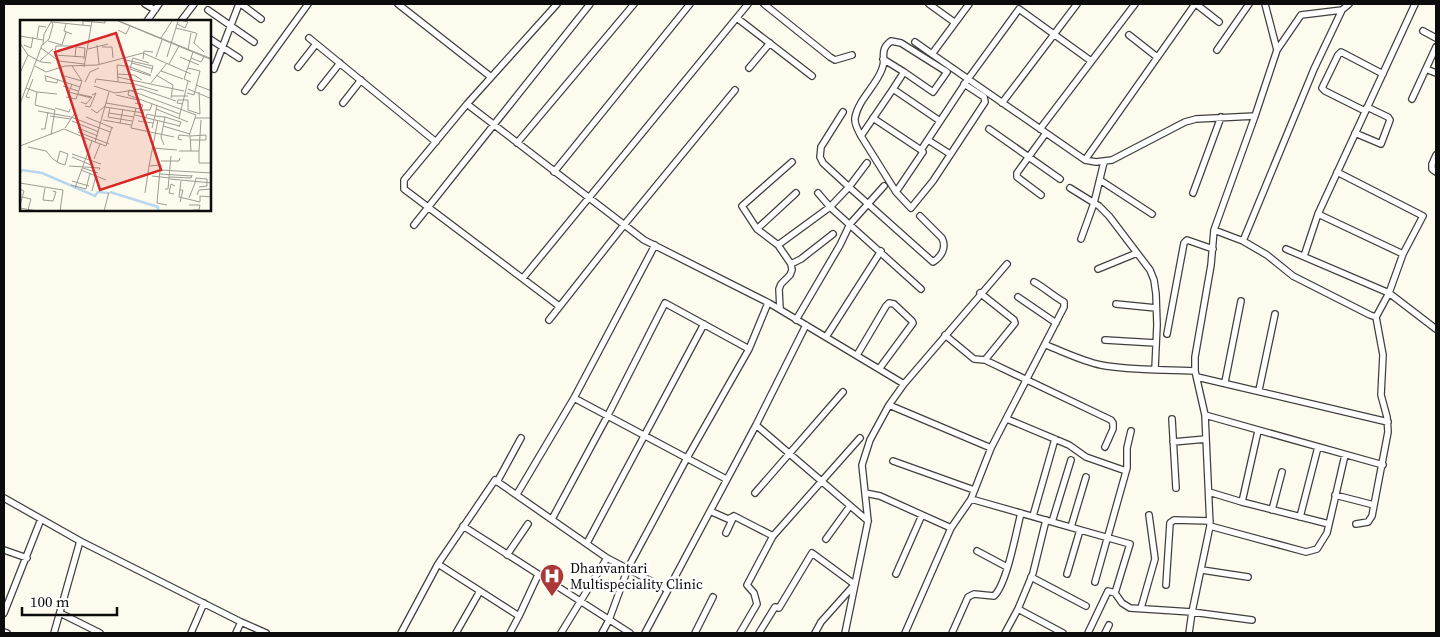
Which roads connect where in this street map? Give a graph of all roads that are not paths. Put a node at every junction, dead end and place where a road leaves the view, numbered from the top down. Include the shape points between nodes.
1 (145, 4) edge
2 (159, 4) edge
3 (194, 4) edge
4 (240, 4) edge
5 (308, 4) edge
6 (398, 4) edge
7 (557, 4) edge
8 (590, 4) edge
9 (634, 4) edge
10 (690, 4) edge
11 (748, 4) edge
12 (764, 4) edge
13 (929, 4) edge
14 (969, 4) edge
15 (1077, 4) edge
16 (1135, 4) edge
17 (1196, 4) edge
18 (1249, 4) edge
19 (1265, 4) edge
20 (1349, 4) edge
21 (1412, 5) edge
22 (1021, 7) edge
23 (155, 10) junction
24 (208, 10) dead end
25 (1342, 10) junction
26 (737, 18) junction
27 (261, 19) dead end
28 (148, 20) edge
29 (183, 20) edge
30 (954, 22) junction
31 (1219, 22) dead end
32 (231, 25) junction
33 (1423, 31) dead end
34 (1054, 34) junction
35 (1130, 35) dead end
36 (310, 38) dead end
37 (1436, 38) edge
38 (211, 40) edge
39 (254, 42) dead end
40 (915, 42) dead end
41 (770, 43) junction
42 (316, 44) junction
43 (222, 47) junction
44 (1436, 47) edge
45 (1216, 50) dead end
46 (1277, 50) junction
47 (932, 54) junction
48 (852, 55) dead end
49 (1157, 57) junction
50 (238, 58) dead end
51 (883, 59) junction
52 (1091, 61) junction
53 (340, 63) junction
54 (211, 67) edge
55 (298, 68) dead end
56 (749, 68) dead end
57 (1426, 68) junction
58 (904, 72) junction
59 (1436, 73) edge
60 (1383, 74) junction
61 (812, 76) dead end
62 (491, 77) junction
63 (361, 80) junction
64 (966, 82) junction
65 (321, 87) dead end
66 (893, 89) junction
67 (735, 90) dead end
68 (245, 91) dead end
69 (1412, 99) dead end
70 (343, 103) dead end
71 (1002, 103) junction
72 (467, 104) junction
73 (1366, 109) junction
74 (843, 112) dead end
75 (1255, 116) junction
76 (1221, 117) junction
77 (873, 118) junction
78 (940, 121) junction
79 (494, 126) junction
80 (989, 129) dead end
81 (1040, 129) junction
82 (1046, 133) junction
83 (1355, 133) junction
84 (861, 136) junction
85 (928, 140) junction
86 (436, 142) junction
87 (517, 144) junction
88 (921, 150) junction
89 (950, 154) junction
90 (1436, 155) edge
91 (1029, 156) junction
92 (1085, 160) junction
93 (792, 162) dead end
94 (1104, 162) junction
95 (867, 163) dead end
96 (554, 172) junction
97 (1337, 172) junction
98 (1436, 172) edge
99 (1060, 179) dead end
100 (1100, 180) junction
101 (884, 186) dead end
102 (849, 187) junction
103 (1070, 188) dead end
104 (818, 192) dead end
105 (896, 192) junction
106 (796, 193) dead end
107 (1193, 193) dead end
108 (1040, 194) dead end
109 (589, 198) junction
110 (1094, 203) junction
111 (867, 204) junction
112 (428, 207) junction
113 (830, 207) junction
114 (1152, 214) dead end
115 (1318, 214) junction
116 (920, 216) dead end
117 (850, 224) junction
118 (414, 225) dead end
119 (624, 225) junction
120 (757, 228) junction
121 (1214, 230) junction
122 (833, 234) dead end
123 (1081, 239) dead end
124 (1243, 241) junction
125 (655, 245) junction
126 (778, 245) junction
127 (1286, 248) dead end
128 (1213, 249) junction
129 (881, 251) junction
130 (1137, 253) junction
131 (1403, 254) junction
132 (1304, 256) junction
133 (791, 264) junction
134 (1007, 264) dead end
135 (1098, 269) dead end
136 (523, 278) junction
137 (1034, 282) dead end
138 (921, 289) dead end
139 (980, 293) junction
140 (1389, 293) junction
141 (1018, 297) dead end
142 (1241, 301) dead end
143 (768, 303) junction
144 (1116, 304) dead end
145 (559, 306) junction
146 (1156, 308) junction
147 (780, 310) junction
148 (1274, 314) dead end
149 (1376, 316) junction
150 (548, 320) dead end
151 (796, 320) junction
152 (1056, 323) junction
153 (704, 324) junction
154 (806, 325) junction
155 (1436, 329) edge
156 (1168, 334) dead end
157 (945, 335) junction
158 (826, 337) junction
159 (1105, 340) dead end
160 (1156, 343) junction
161 (1046, 344) junction
162 (749, 349) junction
163 (856, 355) junction
164 (985, 360) junction
165 (1155, 368) junction
166 (879, 369) junction
167 (1196, 374) junction
168 (1027, 381) junction
169 (1224, 382) junction
170 (904, 384) junction
171 (1259, 390) junction
172 (843, 392) dead end
173 (574, 398) junction
174 (889, 405) junction
175 (1205, 415) junction
176 (607, 417) junction
177 (1006, 419) junction
178 (1172, 419) dead end
179 (1388, 422) junction
180 (756, 425) junction
181 (1131, 431) dead end
182 (1258, 431) junction
183 (645, 436) junction
184 (522, 438) dead end
185 (860, 438) dead end
186 (1055, 439) junction
187 (1206, 440) junction
188 (1173, 442) junction
189 (1105, 446) dead end
190 (1318, 447) junction
191 (991, 448) junction
192 (790, 453) junction
193 (1344, 455) junction
194 (686, 458) junction
195 (1071, 460) dead end
196 (893, 461) dead end
197 (1383, 465) junction
198 (1126, 471) junction
199 (1282, 472) dead end
200 (1086, 477) dead end
201 (726, 479) junction
202 (497, 482) junction
203 (821, 482) junction
204 (1176, 488) dead end
205 (974, 490) junction
206 (1209, 492) junction
207 (755, 493) dead end
208 (865, 493) junction
209 (517, 494) junction
210 (1335, 496) junction
211 (4, 498) edge
212 (970, 500) junction
213 (1242, 502) junction
214 (1374, 505) junction
215 (850, 506) junction
216 (1272, 510) junction
217 (710, 511) junction
218 (1020, 513) junction
219 (922, 515) junction
220 (1149, 515) dead end
221 (734, 516) junction
222 (1033, 516) junction
223 (1300, 517) junction
224 (41, 519) junction
225 (552, 519) junction
226 (868, 521) junction
227 (1049, 521) junction
228 (1210, 523) junction
229 (528, 524) dead end
230 (1329, 524) junction
231 (1356, 524) dead end
232 (463, 526) junction
233 (1071, 527) junction
234 (951, 528) junction
235 (1080, 530) junction
236 (726, 533) dead end
237 (772, 536) junction
238 (1107, 538) junction
239 (826, 539) dead end
240 (80, 541) junction
241 (587, 543) junction
242 (4, 550) edge
243 (977, 551) dead end
244 (507, 555) junction
245 (27, 558) junction
246 (607, 558) junction
247 (438, 564) junction
248 (1007, 567) junction
249 (628, 568) junction
250 (1202, 570) junction
251 (896, 574) dead end
252 (1067, 574) dead end
253 (538, 575) junction
254 (1031, 577) junction
255 (1248, 577) dead end
256 (1095, 582) dead end
257 (855, 583) junction
258 (1166, 586) dead end
259 (668, 590) junction
260 (480, 591) junction
261 (1115, 593) junction
262 (713, 597) dead end
263 (579, 602) junction
264 (204, 603) junction
265 (1086, 606) dead end
266 (1018, 608) junction
267 (1141, 608) junction
268 (1192, 612) junction
269 (4, 613) edge
270 (60, 613) junction
271 (520, 616) junction
272 (609, 620) junction
273 (1252, 620) dead end
274 (241, 622) junction
275 (1109, 625) dead end
276 (4, 632) edge
277 (8, 633) edge
278 (54, 633) edge
279 (100, 633) edge
280 (191, 633) edge
281 (236, 633) edge
282 (266, 633) edge
283 (401, 633) edge
284 (456, 633) edge
285 (510, 633) edge
286 (561, 633) edge
287 (602, 633) edge
288 (630, 633) edge
289 (645, 633) edge
290 (695, 633) edge
291 (740, 633) edge
292 (760, 633) edge
293 (815, 633) edge
294 (845, 633) edge
295 (905, 633) edge
296 (952, 633) edge
297 (1005, 633) edge
298 (1063, 633) edge
299 (1088, 633) edge
300 (1104, 633) edge
301 (1189, 633) edge

1 - 23 street
2 - 23 street
3 - 29 street
4 - 27 street
4 - 32 street
5 - 68 street
6 - 62 street
7 - 62 street
8 - 79 street
9 - 87 street
10 - 96 street
11 - 26 street
12 - 48 street via 835,60
13 - 30 street
14 - 30 street
15 - 34 street
16 - 52 street
17 - 31 street
17 - 49 street
18 - 45 street
19 - 46 street
20 - 25 street
21 - 60 street
22 - 34 street
22 - 64 street
23 - 28 street
24 - 32 street
25 - 46 street via 1301,14
25 - 124 street
26 - 41 street
26 - 109 street
30 - 47 street
32 - 39 street
32 - 43 street
33 - 37 street
34 - 52 street
34 - 71 street
35 - 49 street
36 - 42 street
38 - 43 street
40 - 47 street
41 - 56 street
41 - 61 street
42 - 53 street
42 - 55 street
43 - 50 street
43 - 54 street via 214,69
44 - 57 street
46 - 75 street
47 - 64 street
49 - 92 street
51 - 58 street
51 - 58 street via 886,45 896,41 947,72 933,92
51 - 84 street via 881,74 855,117
52 - 81 street
53 - 63 street
53 - 65 street
57 - 59 street
57 - 69 street
58 - 66 street
60 - 73 street
60 - 73 street via 1341,52 1338,55 1322,88
62 - 72 street
63 - 70 street
63 - 86 street
64 - 71 street
64 - 78 street
64 - 89 street via 986,99
66 - 77 street
66 - 78 street
67 - 119 street
71 - 81 street
72 - 79 street
72 - 86 street
73 - 83 street
73 - 83 street via 1390,120 1381,144
74 - 102 street via 819,152 823,163
75 - 76 street
75 - 121 street
76 - 94 street via 1185,122
76 - 107 street
77 - 84 street
77 - 88 street
78 - 85 street
79 - 87 street
79 - 112 street
80 - 91 street
81 - 82 street
82 - 91 street
82 - 92 street
83 - 97 street
84 - 105 street
85 - 88 street
85 - 89 street
86 - 112 street via 402,185
87 - 96 street
88 - 105 street via 923,152
89 - 105 street via 933,182 911,208
90 - 98 street via 1432,164
91 - 99 street
91 - 108 street via 1017,177
92 - 94 street
93 - 120 street via 742,206
94 - 100 street
95 - 102 street
96 - 109 street
97 - 115 street
97 - 131 street via 1423,216
100 - 110 street
100 - 114 street
101 - 111 street
102 - 111 street
102 - 113 street
103 - 110 street
104 - 113 street
106 - 120 street
109 - 119 street
109 - 136 street
110 - 123 street
110 - 130 street
111 - 116 street via 933,262 942,253 945,243
111 - 117 street
112 - 118 street
112 - 136 street
113 - 117 street
113 - 126 street
115 - 131 street
115 - 132 street
117 - 129 street
117 - 151 street
119 - 125 street
119 - 145 street
120 - 126 street
121 - 124 street
121 - 128 street
122 - 133 street
124 - 149 street via 1293,276
125 - 143 street
125 - 173 street
126 - 133 street
127 - 132 street
128 - 156 street via 1187,240 1184,243
128 - 167 street via 1195,357
129 - 138 street
129 - 158 street
130 - 135 street
130 - 146 street via 1154,280
131 - 140 street
132 - 140 street
133 - 147 street via 790,275 779,289
134 - 139 street
136 - 145 street
137 - 152 street via 1064,302
139 - 157 street
139 - 164 street via 1015,323
140 - 149 street
140 - 155 street
141 - 152 street
142 - 169 street
143 - 147 street
143 - 162 street
144 - 146 street
145 - 150 street
146 - 160 street
147 - 151 street
148 - 171 street
149 - 179 street via 1383,355 1381,395
151 - 154 street
152 - 161 street
153 - 162 street
153 - 176 street via 665,303
153 - 183 street
154 - 158 street
154 - 180 street
157 - 164 street via 974,359
157 - 170 street
158 - 163 street
159 - 160 street
160 - 165 street
161 - 165 street via 1099,364
161 - 168 street
162 - 194 street
163 - 166 street
163 - 166 street via 886,306 894,304 913,323
164 - 168 street
165 - 167 street
166 - 170 street
167 - 169 street
167 - 175 street
168 - 177 street
168 - 189 street via 1111,420 1113,429
169 - 171 street
170 - 174 street
171 - 179 street
172 - 192 street
173 - 176 street
173 - 209 street
174 - 191 street
174 - 208 street via 870,440 862,465
175 - 182 street
175 - 187 street
176 - 183 street
176 - 225 street
177 - 186 street
177 - 191 street
178 - 188 street
179 - 197 street
180 - 192 street
180 - 201 street
181 - 198 street
182 - 190 street
182 - 213 street
183 - 194 street
183 - 241 street
184 - 202 street
185 - 203 street
186 - 198 street via 1086,457
186 - 222 street
187 - 188 street
187 - 206 street
188 - 204 street
190 - 193 street
190 - 223 street
191 - 205 street
192 - 203 street
192 - 207 street
193 - 197 street
193 - 210 street
194 - 201 street
194 - 249 street
195 - 227 street
196 - 205 street
197 - 214 street
198 - 238 street
199 - 216 street
200 - 233 street
201 - 217 street
202 - 209 street
202 - 232 street via 495,480
203 - 215 street
203 - 237 street
205 - 212 street
206 - 213 street
206 - 228 street
208 - 219 street via 880,496
208 - 226 street
209 - 225 street
210 - 214 street
210 - 230 street
211 - 224 street
212 - 218 street
212 - 234 street
213 - 216 street
214 - 231 street via 1368,522
215 - 226 street
215 - 239 street
216 - 223 street
217 - 221 street via 728,519
217 - 259 street
218 - 222 street
218 - 248 street
219 - 234 street
219 - 251 street
220 - 267 street via 1155,559
221 - 236 street
221 - 237 street
222 - 227 street
223 - 230 street
224 - 240 street
224 - 245 street
225 - 241 street
226 - 257 street
227 - 233 street
227 - 254 street
228 - 230 street via 1306,552 1318,549
228 - 250 street
228 - 258 street via 1174,520 1170,523
229 - 244 street
232 - 244 street
232 - 247 street
233 - 235 street
234 - 295 street
235 - 238 street
235 - 252 street
237 - 291 street via 747,585 757,604
238 - 256 street
238 - 261 street via 1130,544
240 - 264 street
240 - 270 street
241 - 246 street
242 - 245 street
243 - 248 street
244 - 253 street
245 - 269 street
246 - 249 street
246 - 263 street
247 - 260 street
247 - 283 street
248 - 296 street via 994,596 974,594 968,597
249 - 259 street
249 - 272 street
250 - 255 street
250 - 268 street
253 - 263 street
253 - 271 street
254 - 265 street
254 - 266 street
257 - 292 street via 812,553
257 - 293 street
257 - 294 street
259 - 289 street
260 - 271 street
260 - 284 street
261 - 267 street via 1126,606
261 - 299 street via 1108,591
262 - 290 street
263 - 272 street
263 - 286 street
264 - 274 street
264 - 280 street
266 - 297 street
266 - 298 street
267 - 268 street
268 - 273 street
268 - 301 street
270 - 278 street
270 - 279 street
271 - 285 street
272 - 287 street
272 - 288 street
274 - 281 street
274 - 282 street
275 - 300 street
276 - 277 street

